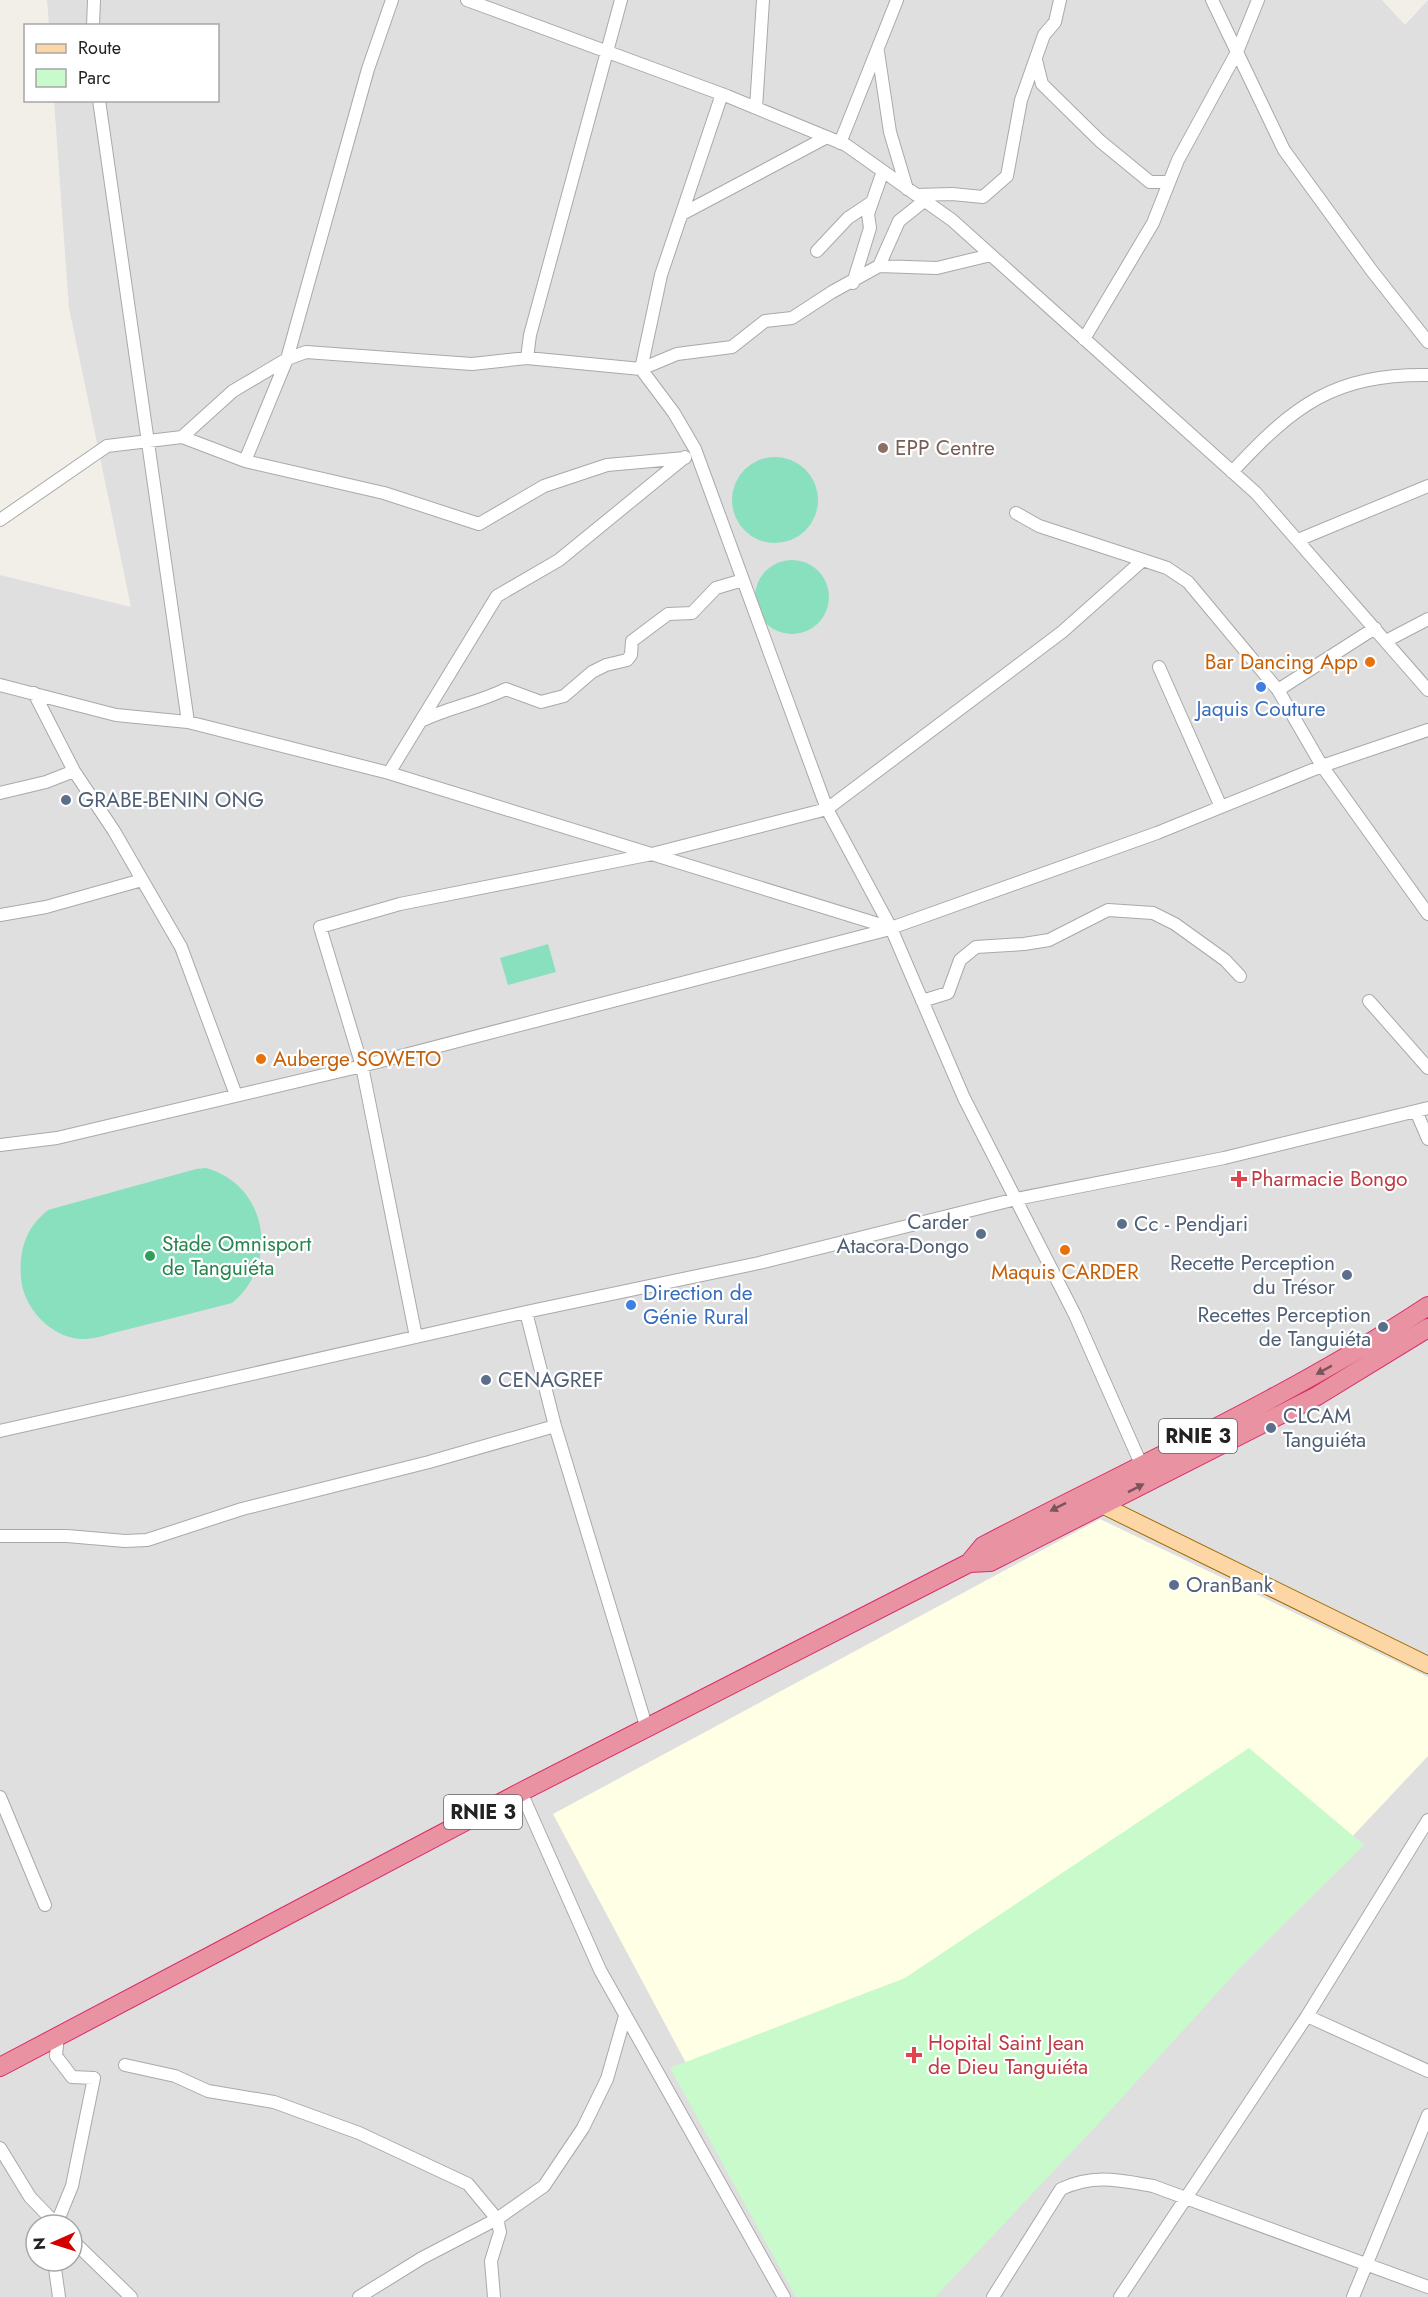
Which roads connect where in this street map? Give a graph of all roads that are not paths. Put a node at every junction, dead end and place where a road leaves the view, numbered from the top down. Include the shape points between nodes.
1 (94, 0) edge
2 (392, 0) edge
3 (467, 0) edge
4 (621, 0) edge
5 (763, 0) edge
6 (897, 0) edge
7 (1059, 0) edge
8 (1212, 0) edge
9 (1258, 0) edge
10 (493, 4) edge
11 (93, 24) edge
12 (878, 51) junction
13 (1237, 52) junction
14 (606, 53) junction
15 (1035, 58) junction
16 (722, 94) junction
17 (99, 102) edge
18 (756, 108) junction
19 (827, 137) junction
20 (840, 143) junction
21 (883, 171) junction
22 (1169, 182) junction
23 (916, 195) junction
24 (872, 202) junction
25 (682, 214) junction
26 (817, 251) dead end
27 (991, 255) junction
28 (879, 266) junction
29 (853, 283) junction
30 (1084, 339) junction
31 (1428, 342) edge
32 (527, 358) junction
33 (287, 359) junction
34 (641, 369) junction
35 (1428, 375) edge
36 (182, 437) junction
37 (147, 439) junction
38 (690, 454) junction
39 (245, 461) junction
40 (1232, 472) junction
41 (1428, 486) edge
42 (1016, 513) dead end
43 (0, 520) edge
44 (1298, 540) junction
45 (1143, 560) junction
46 (743, 580) junction
47 (1428, 619) edge
48 (1375, 628) junction
49 (1386, 641) junction
50 (1159, 667) dead end
51 (0, 685) edge
52 (1278, 690) junction
53 (1428, 690) edge
54 (34, 693) junction
55 (421, 720) junction
56 (188, 722) junction
57 (1428, 730) edge
58 (1322, 766) junction
59 (74, 771) junction
60 (389, 773) junction
61 (0, 793) edge
62 (1221, 807) junction
63 (827, 809) junction
64 (652, 854) junction
65 (142, 880) junction
66 (1428, 914) edge
67 (0, 915) edge
68 (891, 928) junction
69 (1240, 976) dead end
70 (922, 1001) junction
71 (1369, 1001) dead end
72 (362, 1066) junction
73 (1428, 1068) edge
74 (236, 1095) junction
75 (1422, 1109) edge
76 (1428, 1139) edge
77 (0, 1145) edge
78 (1016, 1199) junction
79 (1428, 1306) edge
80 (526, 1312) junction
81 (1428, 1328) edge
82 (416, 1337) junction
83 (1379, 1339) junction
84 (1389, 1354) junction
85 (555, 1426) junction
86 (0, 1431) edge
87 (1141, 1464) junction
88 (1095, 1487) junction
89 (1102, 1505) junction
90 (0, 1536) edge
91 (969, 1563) junction
92 (1428, 1665) edge
93 (647, 1729) junction
94 (521, 1792) junction
95 (0, 1797) edge
96 (1428, 1820) edge
97 (45, 1905) dead end
98 (625, 2016) junction
99 (1307, 2016) junction
100 (58, 2035) junction
101 (125, 2065) dead end
102 (0, 2067) edge
103 (1428, 2071) edge
104 (1428, 2115) edge
105 (0, 2148) edge
106 (1184, 2198) junction
107 (45, 2213) edge
108 (61, 2213) edge
109 (497, 2218) junction
110 (84, 2252) edge
111 (1367, 2263) junction
112 (56, 2273) edge
113 (1428, 2287) edge
114 (59, 2297) edge
115 (131, 2297) edge
116 (358, 2297) edge
117 (494, 2297) edge
118 (784, 2297) edge
119 (993, 2297) edge
120 (1120, 2297) edge
121 (1353, 2297) edge

1 - 11 street
2 - 33 street via 368,69
3 - 10 street
4 - 14 street
5 - 18 street
6 - 12 street
7 - 15 street via 1055,22 1044,34
8 - 13 street
9 - 13 street
10 - 14 street
12 - 20 street
12 - 23 street via 890,132
13 - 22 street
13 - 31 street via 1284,150
14 - 16 street
14 - 32 street
15 - 22 street via 1042,84 1100,141 1150,182
15 - 23 street via 1021,100 1007,176 983,197
16 - 18 street
16 - 25 street
17 - 37 street
18 - 19 street
19 - 20 street
19 - 25 street
20 - 21 street
21 - 23 street
21 - 24 street
22 - 30 street via 1154,224
23 - 27 street
23 - 28 street via 899,221
24 - 26 street via 848,218
24 - 29 street via 868,214 870,228
25 - 34 street via 661,275
27 - 28 street via 937,268
27 - 30 street
28 - 29 street
29 - 34 street via 792,318 765,321 732,347 677,354
30 - 40 street
32 - 33 street via 472,364 306,352
32 - 34 street
33 - 36 street via 233,391
33 - 39 street
34 - 38 street via 674,413
35 - 40 street via 1368,378 1322,394 1268,433
36 - 37 street
36 - 39 street
37 - 43 street via 107,446
37 - 56 street
38 - 39 street via 608,465 544,486 479,524 384,493
38 - 46 street
38 - 55 street via 559,560 496,596
40 - 44 street
41 - 44 street
42 - 45 street via 1039,526
44 - 48 street
45 - 52 street via 1167,568 1188,582
45 - 63 street via 1062,632
46 - 55 street via 716,588 692,613 675,612 663,617 633,641 627,660 592,672 564,696 541,702 506,689
46 - 63 street
47 - 49 street
48 - 49 street
48 - 52 street
49 - 53 street
50 - 62 street
51 - 54 street
52 - 58 street
54 - 56 street via 116,715
54 - 59 street
55 - 60 street
56 - 60 street
57 - 58 street
58 - 62 street
58 - 66 street
59 - 61 street
59 - 65 street
60 - 64 street
62 - 68 street
63 - 64 street
63 - 68 street
64 - 68 street
64 - 72 street via 400,904 320,927
65 - 67 street via 46,907
65 - 74 street via 182,947
68 - 70 street
68 - 72 street
69 - 70 street via 1225,960 1153,913 1108,910 1050,940 976,947 960,960 948,993
70 - 78 street via 964,1098
71 - 73 street
72 - 74 street
72 - 82 street
74 - 77 street via 57,1138
75 - 76 street
75 - 78 street via 1224,1158
78 - 80 street via 759,1263
78 - 87 street via 1075,1315
79 - 83 highway, RNIE 3
80 - 82 street
80 - 85 street
81 - 84 highway, RNIE 3
82 - 86 street
83 - 84 highway
83 -> 87 highway, RNIE 3 via 1274,1398
89 -> 84 highway, RNIE 3 via 1317,1396
85 - 90 street via 242,1509 147,1540
85 - 93 street
87 - 88 highway, RNIE 3
88 - 89 main road
88 -> 91 highway, RNIE 3 via 983,1546
89 - 91 highway, RNIE 3 via 990,1562
89 - 92 main road
91 - 93 highway, RNIE 3
93 - 94 highway, RNIE 3
94 - 98 street via 600,1970
94 - 100 highway, RNIE 3
95 - 97 street
96 - 99 street
98 - 109 street via 608,2079 583,2128 544,2186
98 - 118 street
99 - 103 street
99 - 106 street
100 - 102 highway, RNIE 3
100 - 108 street via 56,2056 72,2077 94,2078 72,2186
101 - 109 street via 176,2076 208,2091 274,2102 359,2133 468,2184
104 - 111 street
105 - 107 street via 30,2197
106 - 111 street
106 - 119 street via 1153,2186 1108,2179 1080,2181 1061,2189
106 - 120 street
109 - 116 street
109 - 117 street via 500,2232 491,2261
110 - 115 street
111 - 113 street
111 - 121 street
112 - 114 street

